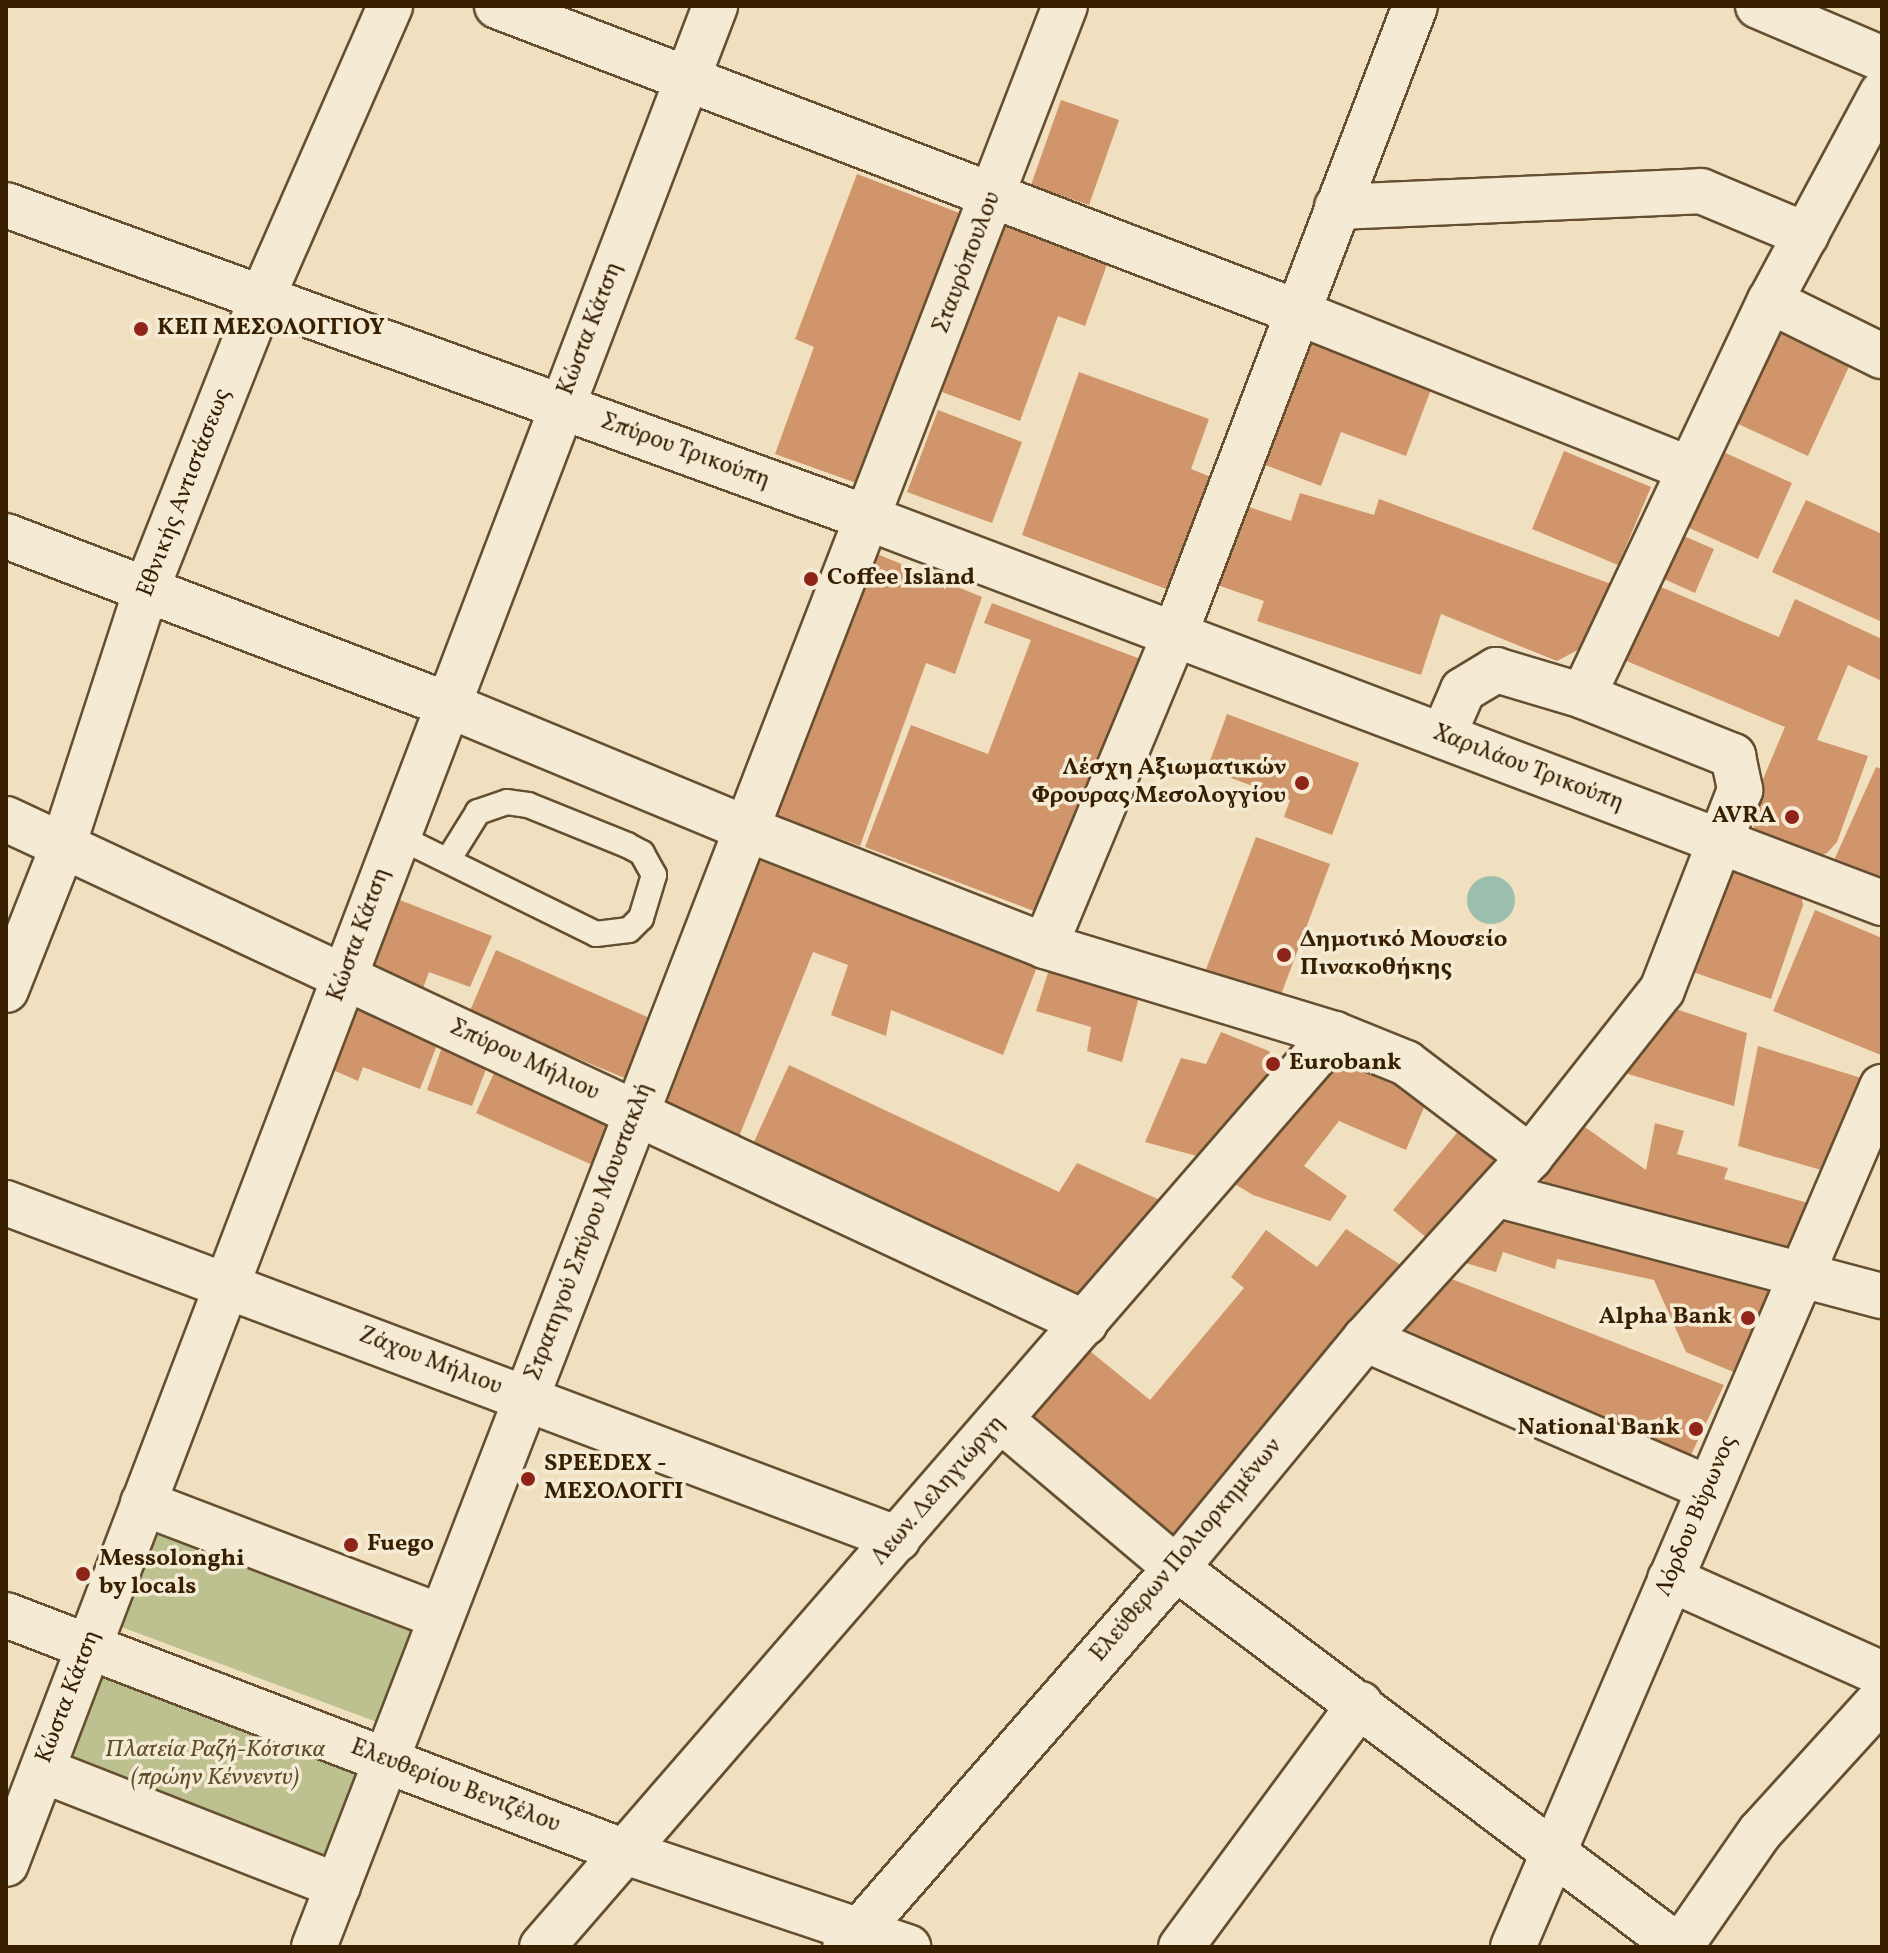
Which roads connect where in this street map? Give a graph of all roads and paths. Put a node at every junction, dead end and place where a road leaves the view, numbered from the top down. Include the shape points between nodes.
1 (390, 6) edge
2 (497, 6) edge
3 (715, 6) edge
4 (1065, 6) edge
5 (1415, 6) edge
6 (1758, 6) edge
7 (1882, 59) edge
8 (687, 78) junction
9 (1882, 93) edge
10 (994, 198) junction
11 (6, 205) edge
12 (1337, 207) junction
13 (1806, 235) junction
14 (262, 298) junction
15 (1770, 301) junction
16 (1297, 312) junction
17 (1882, 356) edge
18 (562, 407) junction
19 (1687, 468) junction
20 (868, 518) junction
21 (6, 536) edge
22 (145, 593) junction
23 (1175, 634) junction
24 (1583, 696) junction
25 (448, 705) junction
26 (1443, 736) junction
27 (6, 819) edge
28 (747, 829) junction
29 (397, 836) junction
30 (1722, 843) junction
31 (63, 846) junction
32 (448, 860) junction
33 (1882, 903) edge
34 (1045, 946) junction
35 (345, 977) junction
36 (6, 990) edge
37 (1334, 1034) junction
38 (1882, 1087) edge
39 (635, 1112) junction
40 (1530, 1157) junction
41 (1499, 1195) junction
42 (6, 1203) edge
43 (1799, 1274) junction
44 (226, 1286) junction
45 (1882, 1296) edge
46 (1085, 1323) junction
47 (1365, 1339) junction
48 (527, 1399) junction
49 (1001, 1420) junction
50 (1708, 1488) junction
51 (143, 1503) junction
52 (898, 1539) junction
53 (1176, 1568) junction
54 (1670, 1579) junction
55 (6, 1615) edge
56 (441, 1617) junction
57 (88, 1646) junction
58 (1882, 1674) edge
59 (1882, 1698) edge
60 (1360, 1704) junction
61 (385, 1760) junction
62 (42, 1770) junction
63 (625, 1852) junction
64 (1558, 1853) junction
65 (6, 1864) edge
66 (338, 1886) junction
67 (853, 1939) edge
68 (314, 1947) edge
69 (542, 1947) edge
70 (908, 1947) edge
71 (1181, 1947) edge
72 (1513, 1947) edge
73 (1679, 1947) edge

1 - 14 street, Εθνικής Αντιστάσεως
2 - 8 street
3 - 8 street, Κώστα Κάτση
4 - 10 street, Σταυρόπουλου
5 - 12 street
6 - 7 street
8 - 10 street
8 - 18 street, Κώστα Κάτση
9 - 13 street
10 - 16 street
10 - 20 street, Σταυρόπουλου
11 - 14 street, Σπύρου Τρικούπη
12 - 13 street via 1701,191
12 - 16 street
13 - 15 street
14 - 18 street, Σπύρου Τρικούπη
14 - 22 street, Εθνικής Αντιστάσεως
15 - 17 street
15 - 19 street
16 - 19 street
16 - 23 street
18 - 20 street, Σπύρου Τρικούπη
18 - 25 street, Κώστα Κάτση
19 - 24 street
20 - 23 street, Σπύρου Τρικούπη
20 - 28 street, Στρατηγού Σπύρου Μουστακλή
21 - 22 street
22 - 25 street
22 - 31 street, Εθνικής Αντιστάσεως
23 - 26 street, Χαριλάου Τρικούπη
23 - 34 street
24 - 26 street via 1496,670 1463,690
24 - 30 street, Ελεύθερων Πολιορκημένων via 1733,756 1740,790
25 - 28 street
25 - 29 street, Κώστα Κάτση
26 - 30 street, Χαριλάου Τρικούπη
27 - 31 street, Σπύρου Μήλιου
28 - 34 street
28 - 39 street, Στρατηγού Σπύρου Μουστακλή
29 - 32 lane
29 - 35 street, Κώστα Κάτση
30 - 33 street, Χαριλάου Τρικούπη
30 - 40 street, Ελεύθερων Πολιορκημένων via 1662,990
31 - 35 street, Σπύρου Μήλιου
31 - 36 street, Εθνικής Αντιστάσεως
32 - 32 lane via 478,812 507,802 528,805 627,845 642,853 654,875 641,918 629,930 596,934
34 - 37 street
35 - 39 street, Σπύρου Μήλιου
35 - 44 street, Κώστα Κάτση
37 - 40 street via 1406,1063
37 - 46 street, Λεων. Δεληγιώργη
38 - 43 street, Λόρδου Βύρωνος
39 - 46 street, Σπύρου Μήλιου
39 - 48 street, Στρατηγού Σπύρου Μουστακλή
40 - 41 street, Ελεύθερων Πολιορκημένων
41 - 43 street
41 - 47 street, Ελεύθερων Πολιορκημένων
42 - 44 street, Ζάχου Μήλιου
43 - 45 street
43 - 50 street, Λόρδου Βύρωνος
44 - 48 street, Ζάχου Μήλιου
44 - 51 street, Κώστα Κάτση
46 - 49 street, Λεων. Δεληγιώργη
47 - 50 street
47 - 53 street, Ελεύθερων Πολιορκημένων
48 - 52 street, Ζάχου Μήλιου
48 - 56 street, Στρατηγού Σπύρου Μουστακλή
49 - 52 street, Λεων. Δεληγιώργη
49 - 53 street
50 - 54 street, Λόρδου Βύρωνος
51 - 56 street
51 - 57 street, Κώστα Κάτση
52 - 63 street, Λεων. Δεληγιώργη
53 - 60 street
53 - 67 street, Ελεύθερων Πολιορκημένων
54 - 58 street
54 - 64 street, Λόρδου Βύρωνος
55 - 57 street, Ελευθερίου Βενιζέλου
56 - 61 street, Στρατηγού Σπύρου Μουστακλή
57 - 61 street, Ελευθερίου Βενιζέλου
57 - 62 street, Κώστα Κάτση
59 - 73 street via 1760,1832
60 - 64 street
60 - 71 street
61 - 63 street, Ελευθερίου Βενιζέλου
61 - 66 street, Στρατηγού Σπύρου Μουστακλή
62 - 65 street, Κώστα Κάτση
62 - 66 street
63 - 67 street, Ελευθερίου Βενιζέλου
63 - 69 street, Λεων. Δεληγιώργη
64 - 72 street, Λόρδου Βύρωνος
64 - 73 street
66 - 68 street, Στρατηγού Σπύρου Μουστακλή
67 - 70 street, Ελευθερίου Βενιζέλου

